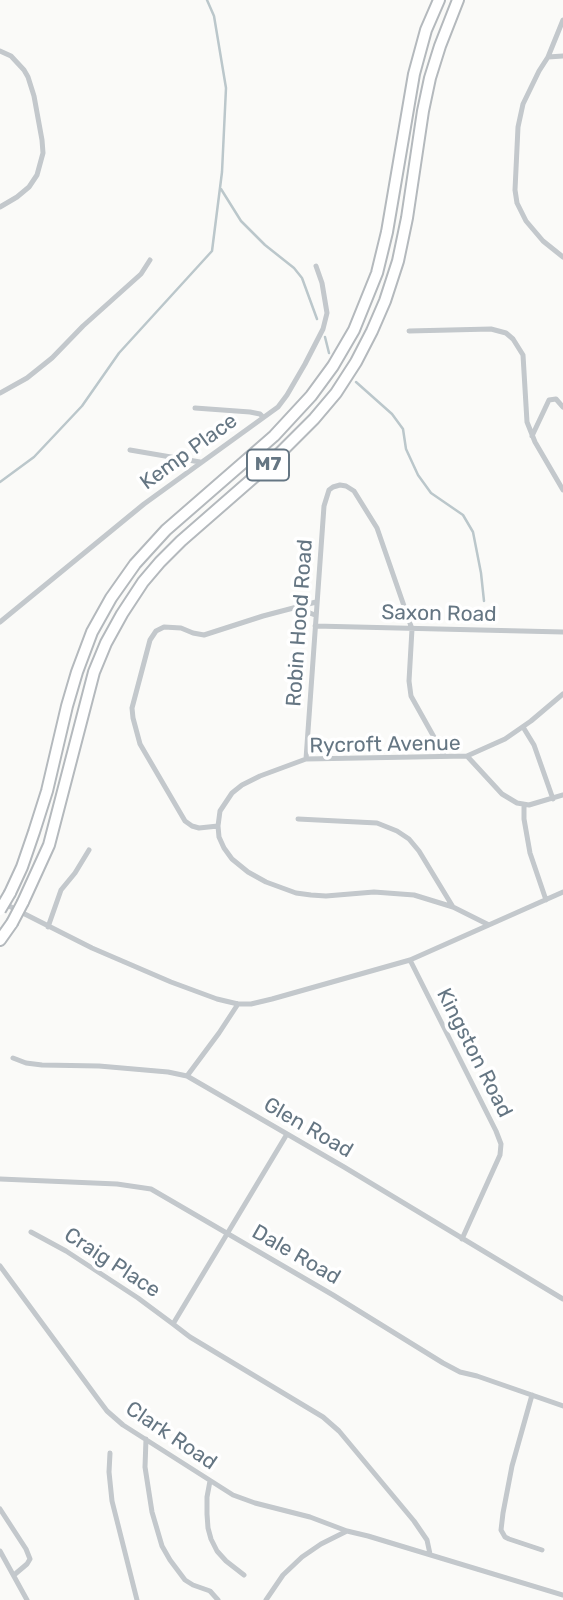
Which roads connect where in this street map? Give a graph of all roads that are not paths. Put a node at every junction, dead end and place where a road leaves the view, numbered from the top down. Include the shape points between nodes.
1 (439, 0) edge
2 (458, 0) edge
3 (563, 20) edge
4 (0, 51) edge
5 (563, 56) edge
6 (548, 58) junction
7 (0, 207) edge
8 (563, 257) edge
9 (150, 260) dead end
10 (316, 266) dead end
11 (409, 331) dead end
12 (0, 393) edge
13 (563, 407) edge
14 (195, 408) dead end
15 (263, 417) junction
16 (532, 436) junction
17 (130, 450) dead end
18 (178, 458) junction
19 (201, 463) junction
20 (186, 473) junction
21 (563, 490) edge
22 (316, 602) junction
23 (294, 607) junction
24 (315, 615) junction
25 (0, 622) edge
26 (314, 626) junction
27 (412, 629) junction
28 (563, 632) edge
29 (563, 694) edge
30 (523, 726) junction
31 (444, 755) junction
32 (467, 756) junction
33 (306, 759) junction
34 (563, 795) edge
35 (553, 799) junction
36 (524, 805) junction
37 (298, 820) dead end
38 (218, 826) junction
39 (89, 850) dead end
40 (563, 892) edge
41 (545, 900) junction
42 (0, 902) edge
43 (453, 907) junction
44 (0, 910) edge
45 (489, 925) junction
46 (47, 927) junction
47 (0, 940) edge
48 (410, 960) junction
49 (238, 1004) junction
50 (13, 1058) dead end
51 (187, 1076) junction
52 (287, 1134) junction
53 (0, 1179) edge
54 (31, 1233) dead end
55 (227, 1233) junction
56 (462, 1239) junction
57 (0, 1266) edge
58 (563, 1299) edge
59 (173, 1324) junction
60 (531, 1395) junction
61 (563, 1406) edge
62 (146, 1439) junction
63 (110, 1453) dead end
64 (210, 1481) junction
65 (0, 1509) edge
66 (347, 1531) junction
67 (542, 1550) dead end
68 (0, 1551) edge
69 (430, 1554) junction
70 (14, 1575) junction
71 (244, 1575) dead end
72 (563, 1595) edge
73 (27, 1600) edge
74 (137, 1600) edge
75 (218, 1600) edge
76 (266, 1600) edge

1 - 44 highway, M7, bridge via 414,74 385,242 354,330 311,396 274,436 166,530 111,598 77,671 38,821
2 - 47 highway, M7, bridge via 430,78 398,261 372,331 336,393 314,419 160,562 122,614 94,672 49,845
3 - 6 street
4 - 7 street via 11,56 28,77 43,153 29,187
5 - 6 street
6 - 8 street via 520,112 515,190 526,221
9 - 12 street via 52,359
10 - 15 street, Kemp Place via 327,313 324,328 287,395
11 - 16 street via 491,329 506,333 523,355 525,411
13 - 16 street via 559,401 549,400
14 - 15 street
15 - 19 street, Kemp Place
16 - 21 street
17 - 18 street
18 - 19 street
18 - 20 street
19 - 20 street, Kemp Place
20 - 25 street, Kemp Place
22 - 23 street
22 - 24 street, Robin Hood Road
22 - 27 street, Robin Hood Road via 324,506 329,490 340,485 350,488 370,516
23 - 24 street
23 - 38 street via 204,635 164,627 150,640 132,708 140,744 186,821 199,828
24 - 26 street, Robin Hood Road
26 - 27 street, Saxon Road
26 - 33 street, Robin Hood Road
27 - 28 street, Saxon Road
27 - 31 street via 409,689
29 - 30 street
30 - 32 street
30 - 35 street
31 - 32 street, Rycroft Avenue
31 - 33 street, Rycroft Avenue
32 - 36 street, Rycroft Avenue via 502,794
33 - 38 street, Rycroft Avenue via 242,785 226,800
34 - 35 street
35 - 36 street
36 - 41 street via 530,853
37 - 43 street via 377,823 397,831 419,850
38 - 43 street via 232,859 248,872 296,893 396,893
39 - 46 street via 61,890
40 - 41 street
41 - 45 street
42 - 46 street
43 - 45 street
45 - 48 street
46 - 49 street via 171,982
48 - 49 street via 272,999
48 - 56 street, Kingston Road via 501,1144
49 - 51 street
50 - 51 street, Glen Road via 42,1065
51 - 52 street, Glen Road
52 - 55 street
52 - 56 street, Glen Road
53 - 55 street, Dale Road via 150,1189
54 - 59 street, Craig Place via 66,1251
55 - 59 street
55 - 60 street, Dale Road via 443,1363
56 - 58 street, Glen Road
57 - 62 street, Clark Road via 107,1411
59 - 69 street, Craig Place via 323,1417 414,1521
60 - 61 street, Dale Road
60 - 67 street via 501,1530 509,1539
62 - 64 street, Clark Road
62 - 75 street via 145,1467 162,1546 185,1580 210,1591
63 - 74 street via 113,1501
64 - 66 street, Clark Road via 245,1500
64 - 71 street via 207,1514 211,1539 226,1561
65 - 70 street via 30,1559
66 - 69 street, Clark Road
66 - 76 street via 296,1561
68 - 70 street
69 - 72 street, Clark Road
70 - 73 street

